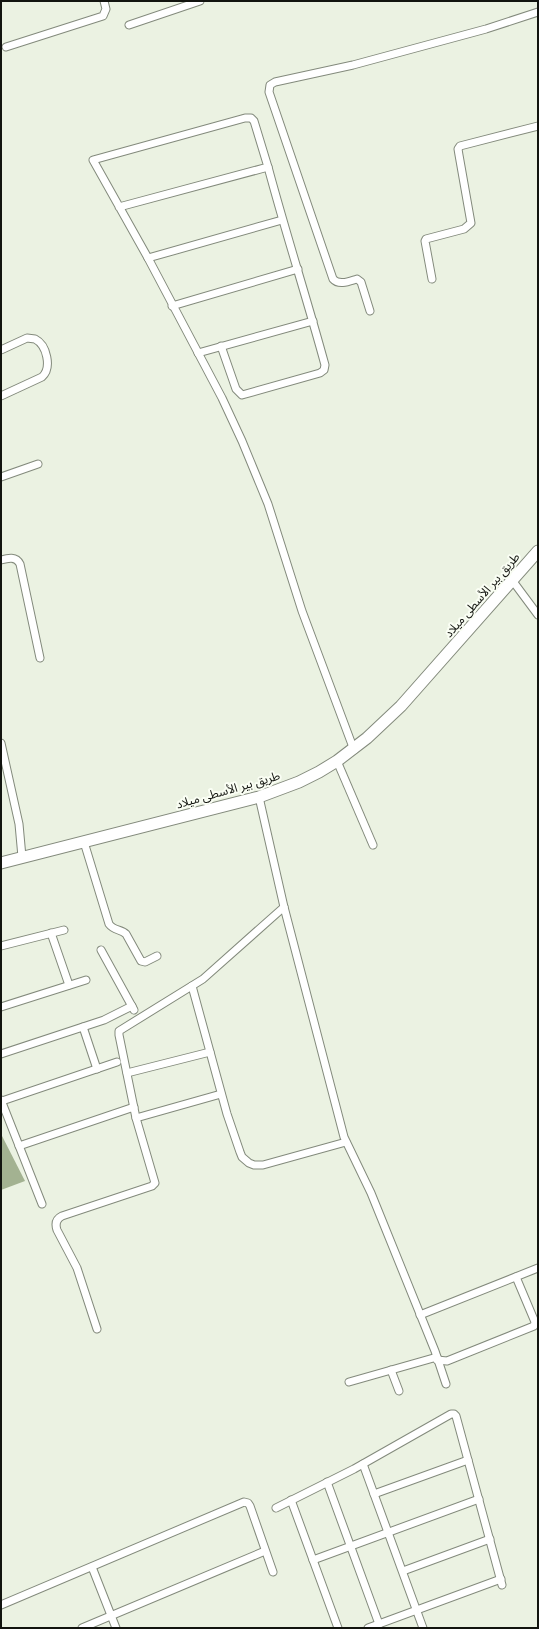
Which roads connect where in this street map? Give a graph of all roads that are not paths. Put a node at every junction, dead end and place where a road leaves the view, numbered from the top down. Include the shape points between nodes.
1 (104, 1) edge
2 (200, 1) edge
3 (184, 4) edge
4 (538, 12) edge
5 (129, 25) dead end
6 (6, 47) dead end
7 (538, 126) edge
8 (268, 167) junction
9 (118, 207) junction
10 (282, 220) junction
11 (148, 258) junction
12 (298, 269) junction
13 (432, 279) dead end
14 (172, 306) junction
15 (370, 312) dead end
16 (312, 320) junction
17 (221, 346) junction
18 (1, 350) edge
19 (198, 353) junction
20 (1, 396) edge
21 (38, 464) dead end
22 (1, 477) edge
23 (538, 551) edge
24 (1, 560) edge
25 (512, 580) junction
26 (538, 615) edge
27 (40, 658) dead end
28 (1, 743) edge
29 (354, 750) junction
30 (337, 761) junction
31 (259, 798) junction
32 (84, 842) junction
33 (373, 845) dead end
34 (22, 857) junction
35 (1, 863) edge
36 (284, 908) junction
37 (64, 930) dead end
38 (51, 933) junction
39 (1, 946) edge
40 (102, 950) dead end
41 (157, 956) dead end
42 (86, 980) dead end
43 (69, 985) junction
44 (192, 986) junction
45 (1, 1007) edge
46 (83, 1027) junction
47 (210, 1052) junction
48 (1, 1054) edge
49 (117, 1062) dead end
50 (96, 1069) junction
51 (127, 1073) junction
52 (221, 1094) junction
53 (1, 1100) edge
54 (134, 1108) junction
55 (136, 1118) junction
56 (346, 1142) junction
57 (19, 1146) junction
58 (42, 1204) dead end
59 (538, 1268) edge
60 (516, 1276) junction
61 (420, 1315) junction
62 (97, 1329) dead end
63 (437, 1359) junction
64 (390, 1370) junction
65 (349, 1382) dead end
66 (446, 1384) dead end
67 (399, 1391) dead end
68 (468, 1460) junction
69 (363, 1464) junction
70 (327, 1482) junction
71 (374, 1494) junction
72 (479, 1499) junction
73 (291, 1500) junction
74 (276, 1508) dead end
75 (388, 1532) junction
76 (490, 1539) junction
77 (351, 1546) junction
78 (266, 1551) junction
79 (313, 1560) junction
80 (92, 1567) junction
81 (403, 1571) junction
82 (273, 1572) dead end
83 (1, 1605) edge
84 (417, 1610) junction
85 (111, 1616) junction
86 (379, 1624) junction
87 (82, 1628) edge
88 (116, 1628) edge
89 (338, 1628) edge
90 (368, 1628) edge
91 (423, 1628) edge

1 - 6 street via 106,9 103,16
2 - 3 street
3 - 5 street
4 - 15 street via 486,29 270,85 269,92 334,280 340,283 358,279
7 - 13 street via 460,146 458,155 471,223 464,229 424,241
8 - 9 street
8 - 9 street via 254,121 245,118 93,160
8 - 10 street
9 - 11 street
10 - 11 street
10 - 12 street
11 - 14 street
12 - 14 street
12 - 16 street
14 - 19 street
16 - 17 street
16 - 17 street via 324,365 323,371 246,395 242,395 236,389
17 - 19 street
18 - 20 street via 27,338 35,339 42,346 47,365 42,377
19 - 29 street via 222,398 260,482 302,611
21 - 22 street
23 - 25 main road, طريق بير الأسطى ميلاد
24 - 27 street via 13,558 20,564
25 - 26 street
25 - 29 main road, طريق بير الأسطى ميلاد via 401,706
28 - 34 street via 20,824
29 - 30 main road, طريق بير الأسطى ميلاد
30 - 31 main road, طريق بير الأسطى ميلاد via 299,782
30 - 33 street
31 - 32 main road, طريق بير الأسطى ميلاد
31 - 36 street
32 - 34 main road, طريق بير الأسطى ميلاد
32 - 41 street via 111,926 126,934 141,961 145,962
34 - 35 main road, طريق بير الأسطى ميلاد
36 - 44 street
36 - 56 street
37 - 38 street
38 - 39 street
38 - 43 street
40 - 46 street via 133,1009
42 - 43 street
43 - 45 street
44 - 47 street
44 - 51 street via 121,1029 119,1035
46 - 48 street
46 - 50 street
47 - 51 street
47 - 52 street
49 - 50 street
50 - 53 street
51 - 54 street
52 - 55 street
52 - 56 street via 242,1157 254,1165 263,1165
53 - 57 street
54 - 55 street
54 - 57 street
55 - 62 street via 155,1180 154,1184 62,1216 56,1224 77,1268
56 - 61 street via 371,1193
57 - 58 street
59 - 60 street
60 - 61 street
60 - 63 street via 535,1322 534,1326 447,1361
61 - 63 street
63 - 64 street
63 - 66 street
64 - 65 street
64 - 67 street
68 - 69 street via 453,1413
68 - 71 street
68 - 72 street
69 - 70 street
69 - 71 street
70 - 73 street
70 - 77 street
71 - 75 street
72 - 75 street
72 - 76 street
73 - 74 street
73 - 79 street
75 - 77 street
75 - 81 street
76 - 81 street
76 - 84 street via 502,1582
77 - 79 street
77 - 86 street
78 - 80 street via 250,1506 244,1502
78 - 82 street
78 - 85 street
79 - 89 street
80 - 83 street
80 - 85 street
81 - 84 street
84 - 86 street
84 - 91 street
85 - 87 street
85 - 88 street
86 - 90 street

